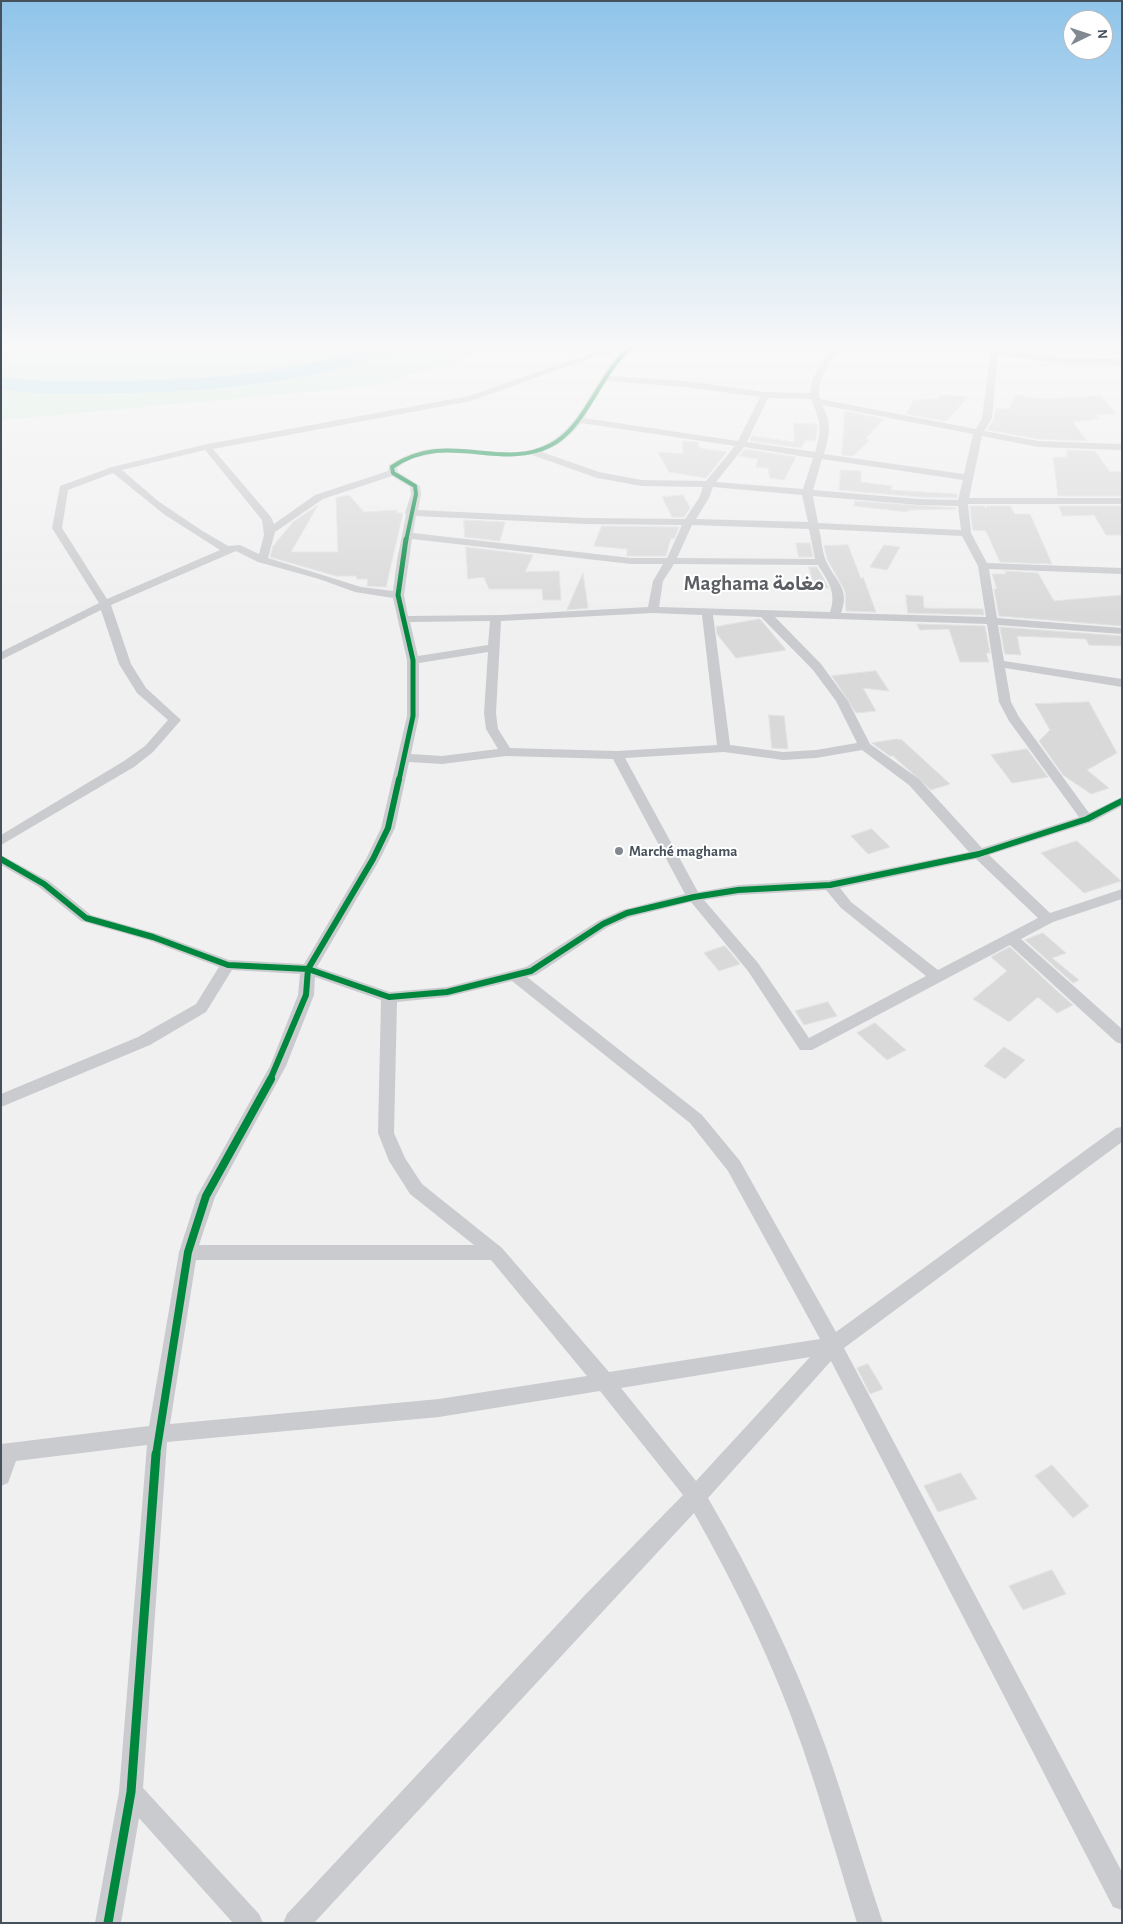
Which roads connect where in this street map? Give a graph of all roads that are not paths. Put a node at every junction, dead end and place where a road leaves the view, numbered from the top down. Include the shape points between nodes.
1 (261, 438) edge
2 (561, 438) edge
3 (699, 438) edge
4 (744, 438) edge
5 (822, 438) edge
6 (977, 438) edge
7 (1001, 438) edge
8 (741, 444) junction
9 (1122, 447) edge
10 (207, 448) junction
11 (533, 452) junction
12 (818, 457) junction
13 (115, 468) junction
14 (394, 473) junction
15 (968, 478) junction
16 (710, 484) junction
17 (807, 493) junction
18 (1122, 501) edge
19 (963, 502) junction
20 (410, 513) junction
21 (689, 521) junction
22 (814, 526) junction
23 (271, 530) junction
24 (966, 533) junction
25 (407, 535) junction
26 (227, 550) junction
27 (262, 560) junction
28 (670, 562) junction
29 (821, 562) junction
30 (983, 566) junction
31 (1122, 571) edge
32 (398, 595) junction
33 (105, 604) junction
34 (653, 610) junction
35 (706, 612) junction
36 (763, 612) junction
37 (835, 615) junction
38 (496, 618) junction
39 (403, 619) junction
40 (993, 621) junction
41 (1122, 631) edge
42 (494, 648) junction
43 (1, 657) edge
44 (413, 660) junction
45 (1000, 664) junction
46 (1122, 683) edge
47 (865, 746) junction
48 (724, 748) junction
49 (506, 752) junction
50 (617, 754) junction
51 (406, 758) junction
52 (1122, 801) edge
53 (1087, 819) junction
54 (1, 841) edge
55 (979, 854) junction
56 (1, 859) edge
57 (830, 885) junction
58 (1122, 894) edge
59 (694, 896) junction
60 (1048, 919) junction
61 (1011, 938) junction
62 (228, 966) junction
63 (308, 969) junction
64 (514, 975) junction
65 (937, 977) junction
66 (389, 997) junction
67 (1122, 1038) edge
68 (1, 1102) edge
69 (1122, 1133) edge
70 (188, 1252) junction
71 (496, 1253) junction
72 (833, 1345) junction
73 (604, 1381) junction
74 (158, 1434) junction
75 (5, 1452) edge
76 (1, 1476) edge
77 (696, 1496) junction
78 (131, 1792) junction
79 (1122, 1898) edge
80 (108, 1923) edge
81 (250, 1923) edge
82 (296, 1923) edge
83 (870, 1923) edge

1 - 10 street
2 - 11 street
3 - 8 street
4 - 8 street
5 - 12 street
6 - 15 street
7 - 9 street via 1038,444
8 - 12 street
8 - 16 street
10 - 13 street
10 - 23 street via 267,519
11 - 14 street via 432,450 399,461 392,468
11 - 16 street via 574,468 625,480
12 - 15 street
12 - 17 street
13 - 26 street via 138,492
13 - 33 street via 63,488 57,528
14 - 20 street via 415,486
14 - 23 street via 319,497
15 - 19 street
16 - 17 street
16 - 21 street
17 - 19 street
17 - 22 street
18 - 19 street
19 - 24 street
20 - 21 street via 585,521
20 - 25 street
21 - 22 street
21 - 28 street
22 - 24 street
22 - 29 street
23 - 27 street via 271,539
24 - 30 street
25 - 28 street via 631,561
25 - 32 street
26 - 27 street via 236,546
26 - 33 street
27 - 32 street via 359,590
28 - 29 street
28 - 34 street via 658,581
29 - 37 street via 836,585 840,601
30 - 31 street
30 - 40 street
32 - 39 street
33 - 43 street
33 - 54 street via 125,664 141,690 175,720 149,749 129,764
34 - 35 street
34 - 38 street
35 - 36 street
35 - 48 street
36 - 37 street
36 - 47 street via 818,667 842,701
37 - 40 street
38 - 39 street
38 - 42 street
39 - 44 street
40 - 41 street
40 - 45 street
42 - 44 street
42 - 49 street via 490,712 492,728
44 - 51 street via 413,716
45 - 46 street
45 - 53 street via 1005,702 1013,718
47 - 48 street via 783,756
47 - 55 street via 914,782
48 - 50 street
49 - 50 street
49 - 51 street via 442,760
50 - 59 street
51 - 63 street via 388,828
52 - 53 street
53 - 55 street
55 - 57 street
55 - 60 street
56 - 62 street via 44,884 86,918 153,937
57 - 59 street
57 - 65 street via 846,905
58 - 60 street
59 - 64 street via 628,913 604,924 530,971
59 - 65 street via 753,967 806,1046
60 - 61 street
61 - 65 street
61 - 67 street
62 - 63 street
62 - 68 street via 201,1008 144,1041
63 - 66 street
63 - 70 street via 306,994 281,1056 206,1196
64 - 66 street via 447,992
64 - 72 street via 696,1119 715,1140 734,1166
66 - 71 street via 386,1133 398,1161 416,1189
69 - 72 street
70 - 71 street
70 - 74 street
71 - 73 street
72 - 73 street
72 - 77 street
72 - 79 street
73 - 74 street via 439,1408
73 - 77 street
74 - 75 street
74 - 78 street
75 - 76 street
77 - 82 street via 592,1603
77 - 83 street via 740,1574 780,1663 813,1745
78 - 80 street
78 - 81 street

